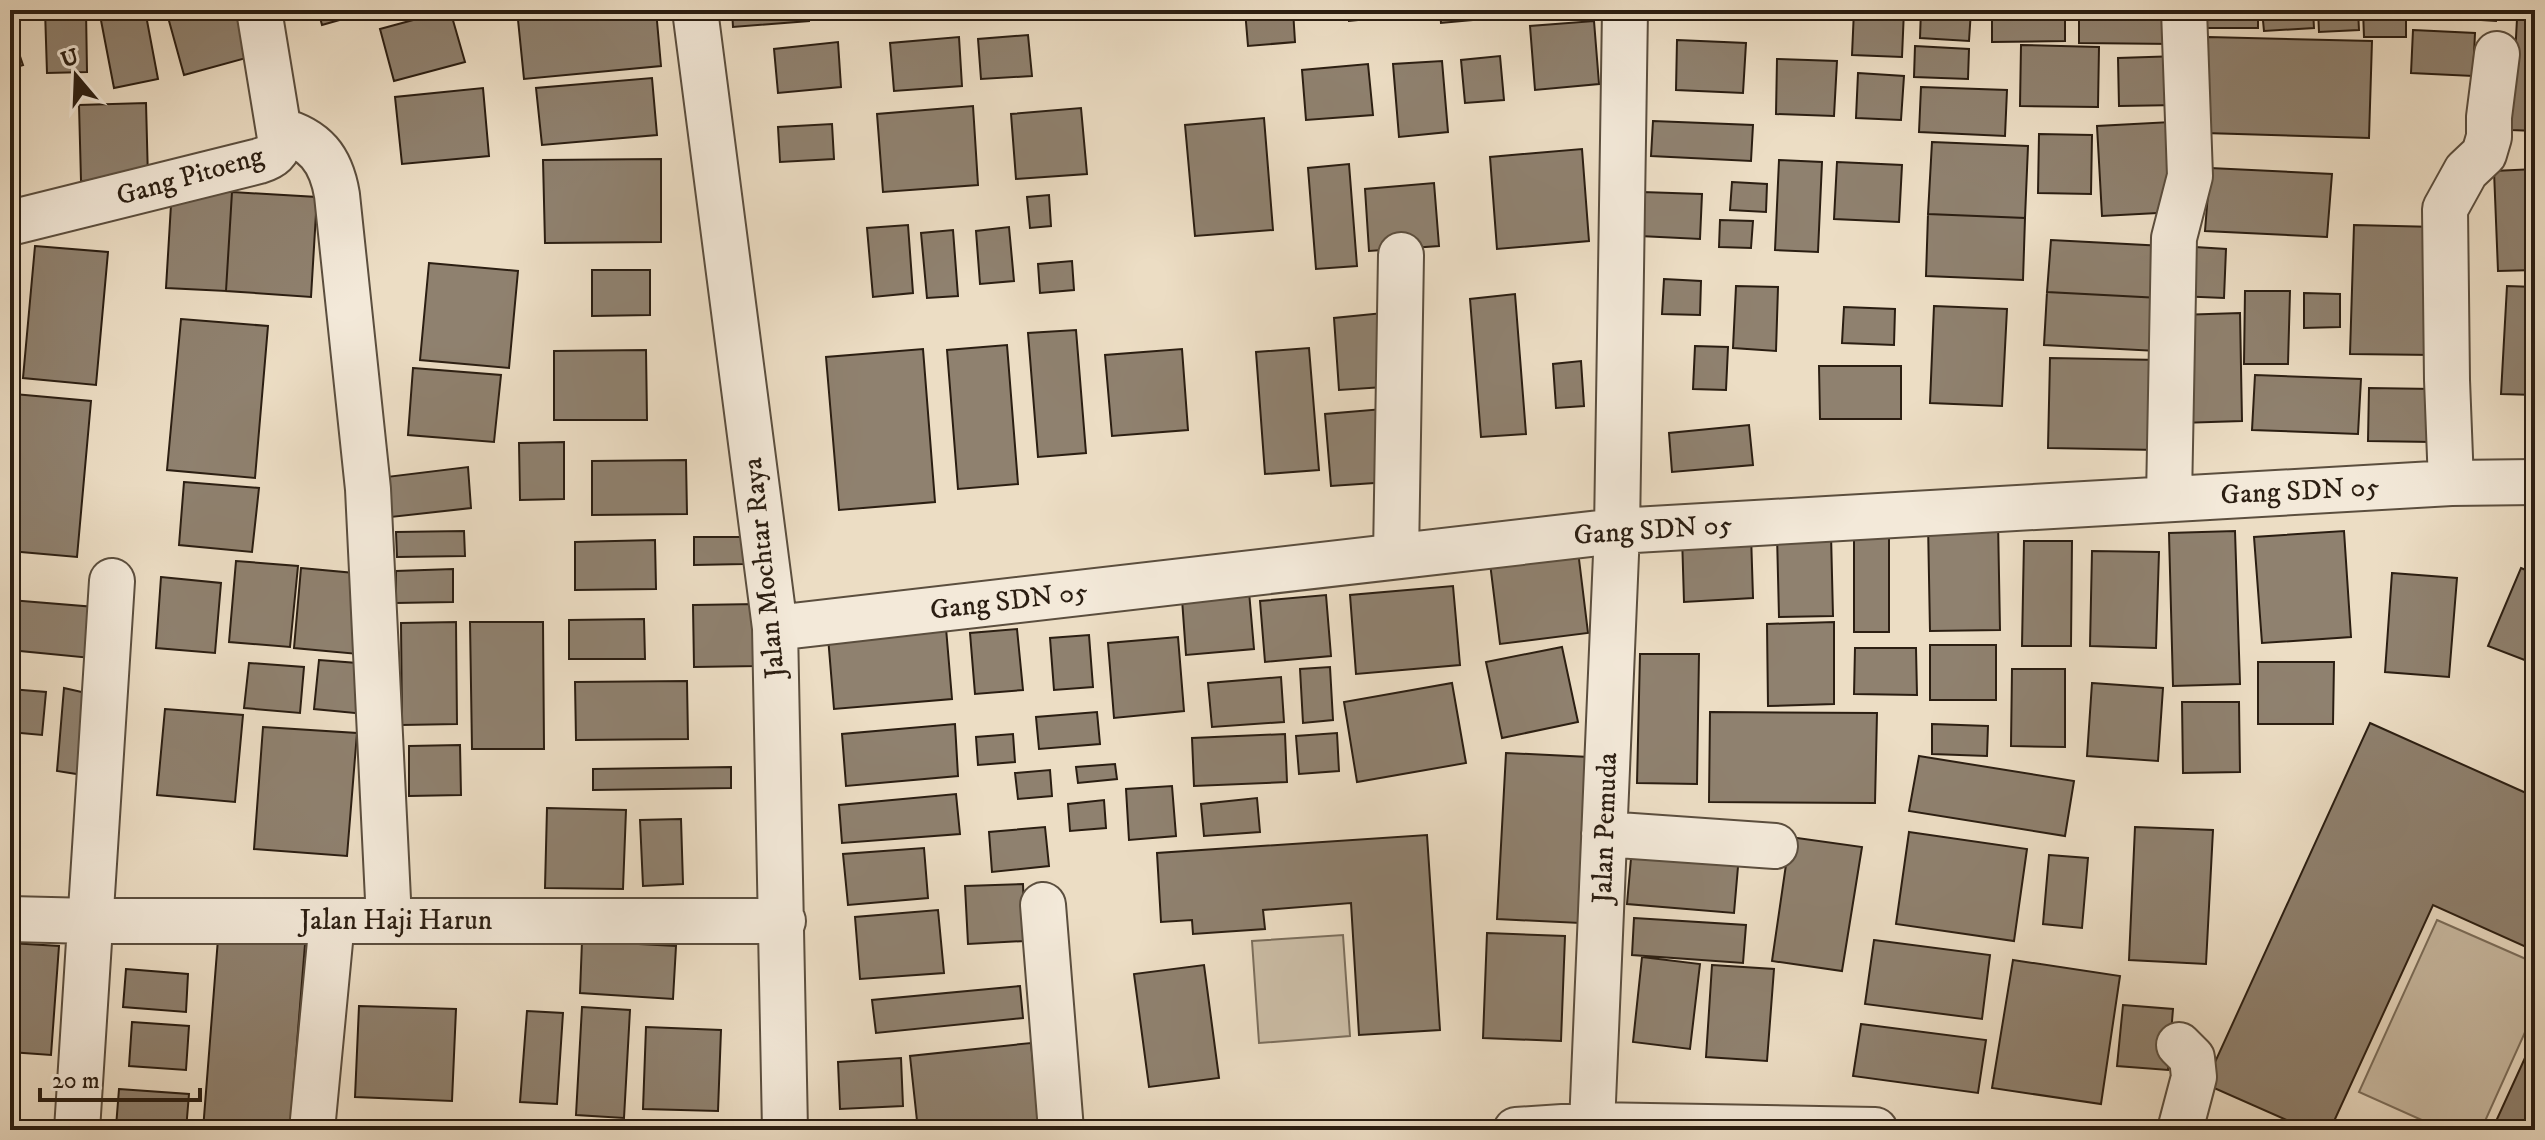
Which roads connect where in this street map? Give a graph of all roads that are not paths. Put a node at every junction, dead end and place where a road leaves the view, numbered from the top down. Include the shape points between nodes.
1 (259, 10) edge
2 (695, 10) edge
3 (1625, 10) edge
4 (2184, 10) edge
5 (2497, 54) dead end
6 (279, 130) junction
7 (10, 223) edge
8 (1401, 255) dead end
9 (2535, 482) edge
10 (2451, 483) junction
11 (2169, 498) junction
12 (1617, 531) junction
13 (1396, 556) junction
14 (112, 581) dead end
15 (775, 628) junction
16 (1604, 834) junction
17 (1775, 846) dead end
18 (1043, 905) dead end
19 (10, 919) edge
20 (389, 920) junction
21 (91, 921) junction
22 (332, 921) junction
23 (783, 921) junction
24 (2179, 1045) dead end
25 (1592, 1125) junction
26 (77, 1130) edge
27 (312, 1130) edge
28 (785, 1130) edge
29 (1061, 1130) edge
30 (1516, 1130) edge
31 (1873, 1130) edge
32 (2180, 1130) edge

1 - 6 street, Gang Pitoeng
2 - 15 street, Jalan Mochtar Raya
3 - 12 street, Jalan Pemuda
4 - 11 street via 2190,176 2174,238
5 - 10 street via 2484,154 2466,171 2445,209
6 - 7 street, Gang Pitoeng via 280,147 268,158
6 - 20 street via 297,134 323,155 337,195 368,489
8 - 13 street
9 - 10 street, Gang SDN 05
10 - 11 street, Gang SDN 05
11 - 12 street, Gang SDN 05
12 - 13 street, Gang SDN 05
12 - 16 street, Jalan Pemuda
13 - 15 street, Gang SDN 05
14 - 21 street
15 - 23 street, Jalan Mochtar Raya
16 - 17 street
16 - 25 street, Jalan Pemuda
18 - 29 street
19 - 21 street, Jalan Haji Harun
20 - 22 street, Jalan Haji Harun
20 - 23 street, Jalan Haji Harun
21 - 22 street, Jalan Haji Harun
21 - 26 street
22 - 27 street
23 - 28 street, Jalan Mochtar Raya
24 - 32 street via 2192,1058 2194,1077
25 - 30 street
25 - 31 street

